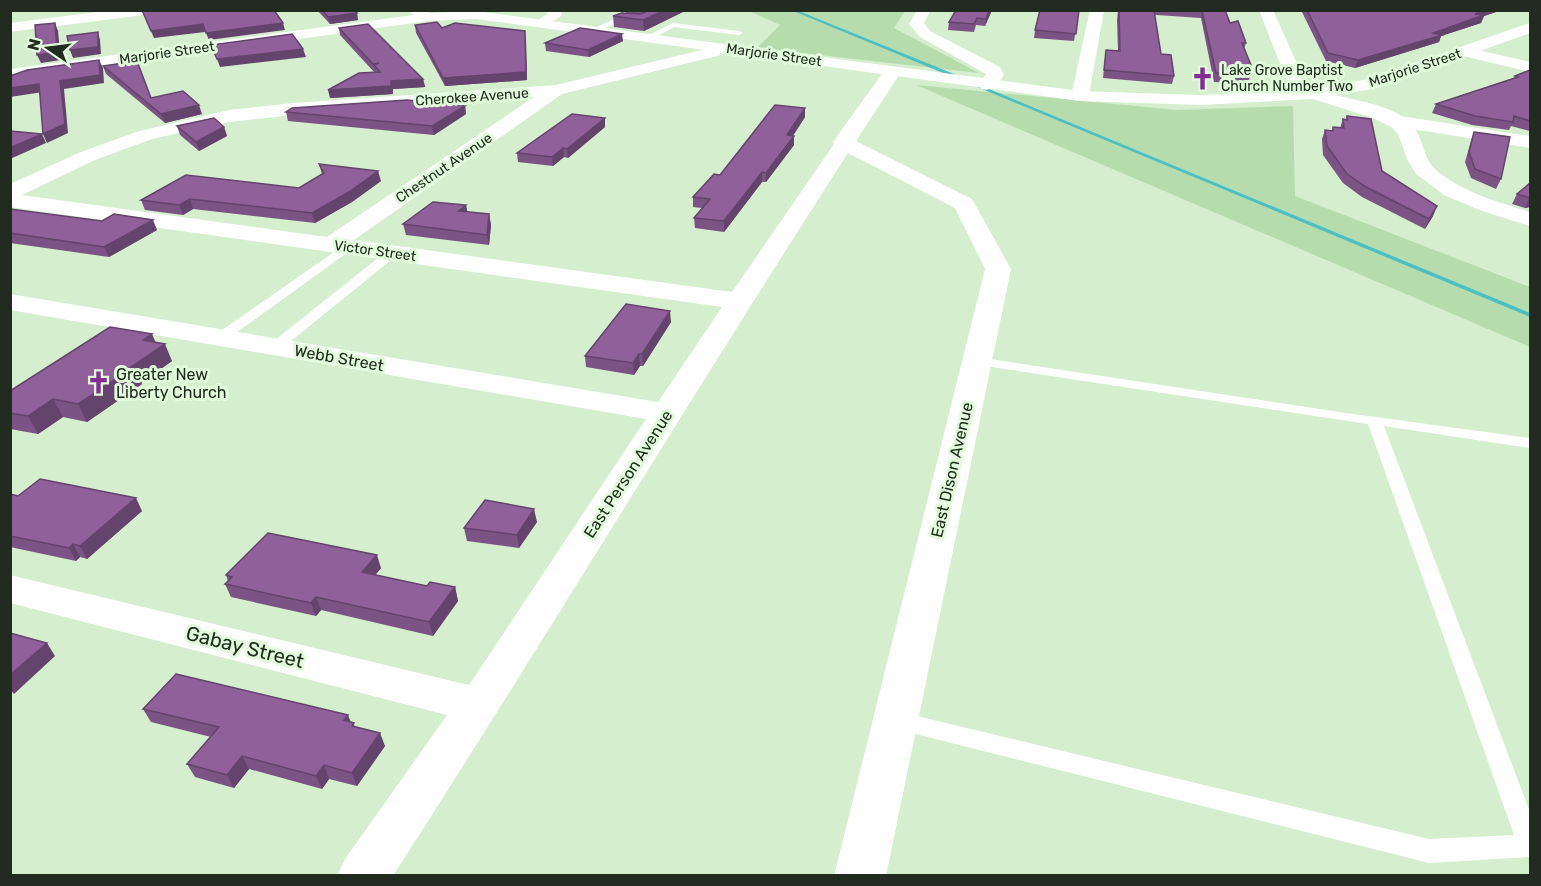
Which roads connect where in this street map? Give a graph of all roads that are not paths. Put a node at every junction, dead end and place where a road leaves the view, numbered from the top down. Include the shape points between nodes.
1 (152, 10) edge
2 (411, 10) edge
3 (555, 10) edge
4 (924, 10) edge
5 (1098, 10) edge
6 (1266, 10) edge
7 (428, 17) junction
8 (642, 20) edge
9 (655, 22) edge
10 (541, 23) junction
11 (673, 25) junction
12 (10, 28) edge
13 (1530, 28) edge
14 (594, 30) junction
15 (739, 33) dead end
16 (647, 38) junction
17 (727, 49) junction
18 (1465, 52) junction
19 (1530, 67) edge
20 (892, 72) junction
21 (10, 74) edge
22 (987, 85) junction
23 (556, 90) junction
24 (1311, 94) junction
25 (1080, 96) junction
26 (1394, 121) junction
27 (843, 142) junction
28 (1530, 142) edge
29 (10, 192) edge
30 (10, 200) edge
31 (1530, 219) edge
32 (339, 246) junction
33 (392, 253) junction
34 (10, 302) edge
35 (739, 302) junction
36 (220, 338) junction
37 (275, 347) junction
38 (977, 361) junction
39 (667, 413) junction
40 (1374, 420) junction
41 (1530, 444) edge
42 (10, 590) edge
43 (479, 705) junction
44 (896, 719) junction
45 (1530, 845) edge
46 (363, 876) edge
47 (860, 876) edge

1 - 12 street
2 - 7 street
3 - 10 street via 554,16
4 - 22 street via 916,24 925,33 994,71
5 - 25 street
6 - 24 street via 1295,79
7 - 10 street, Marjorie Street via 476,15
7 - 21 street, Marjorie Street
8 - 14 lane via 622,20
9 - 11 lane
10 - 14 street, Marjorie Street
11 - 15 lane
11 - 16 lane
13 - 18 street, Marjorie Street
14 - 16 street, Marjorie Street
16 - 17 street, Marjorie Street
17 - 20 street, Marjorie Street
17 - 23 street, Cherokee Avenue
18 - 19 street
18 - 24 street, Marjorie Street via 1367,85
20 - 22 street, Marjorie Street
20 - 27 street, East Person Avenue
22 - 25 street, Marjorie Street
23 - 29 street, Cherokee Avenue via 229,117 146,135 88,156
23 - 32 street, Chestnut Avenue
24 - 25 street, Marjorie Street via 1201,100
24 - 26 street
26 - 28 street
26 - 31 street via 1405,128 1417,162 1430,175 1460,196
27 - 35 street, East Person Avenue
27 - 38 street, East Dison Avenue via 964,204 998,269
30 - 32 street, Victor Street
32 - 33 street, Victor Street
32 - 36 lane
33 - 35 street, Victor Street
33 - 37 lane
34 - 36 street, Webb Street
35 - 39 street, East Person Avenue
36 - 37 street, Webb Street
37 - 39 street, Webb Street
38 - 40 lane
38 - 44 street, East Dison Avenue
39 - 43 street, East Person Avenue
40 - 41 lane
40 - 45 lane
42 - 43 street, Gabay Street
43 - 46 street, East Person Avenue
44 - 45 lane via 1429,851
44 - 47 street, East Dison Avenue

